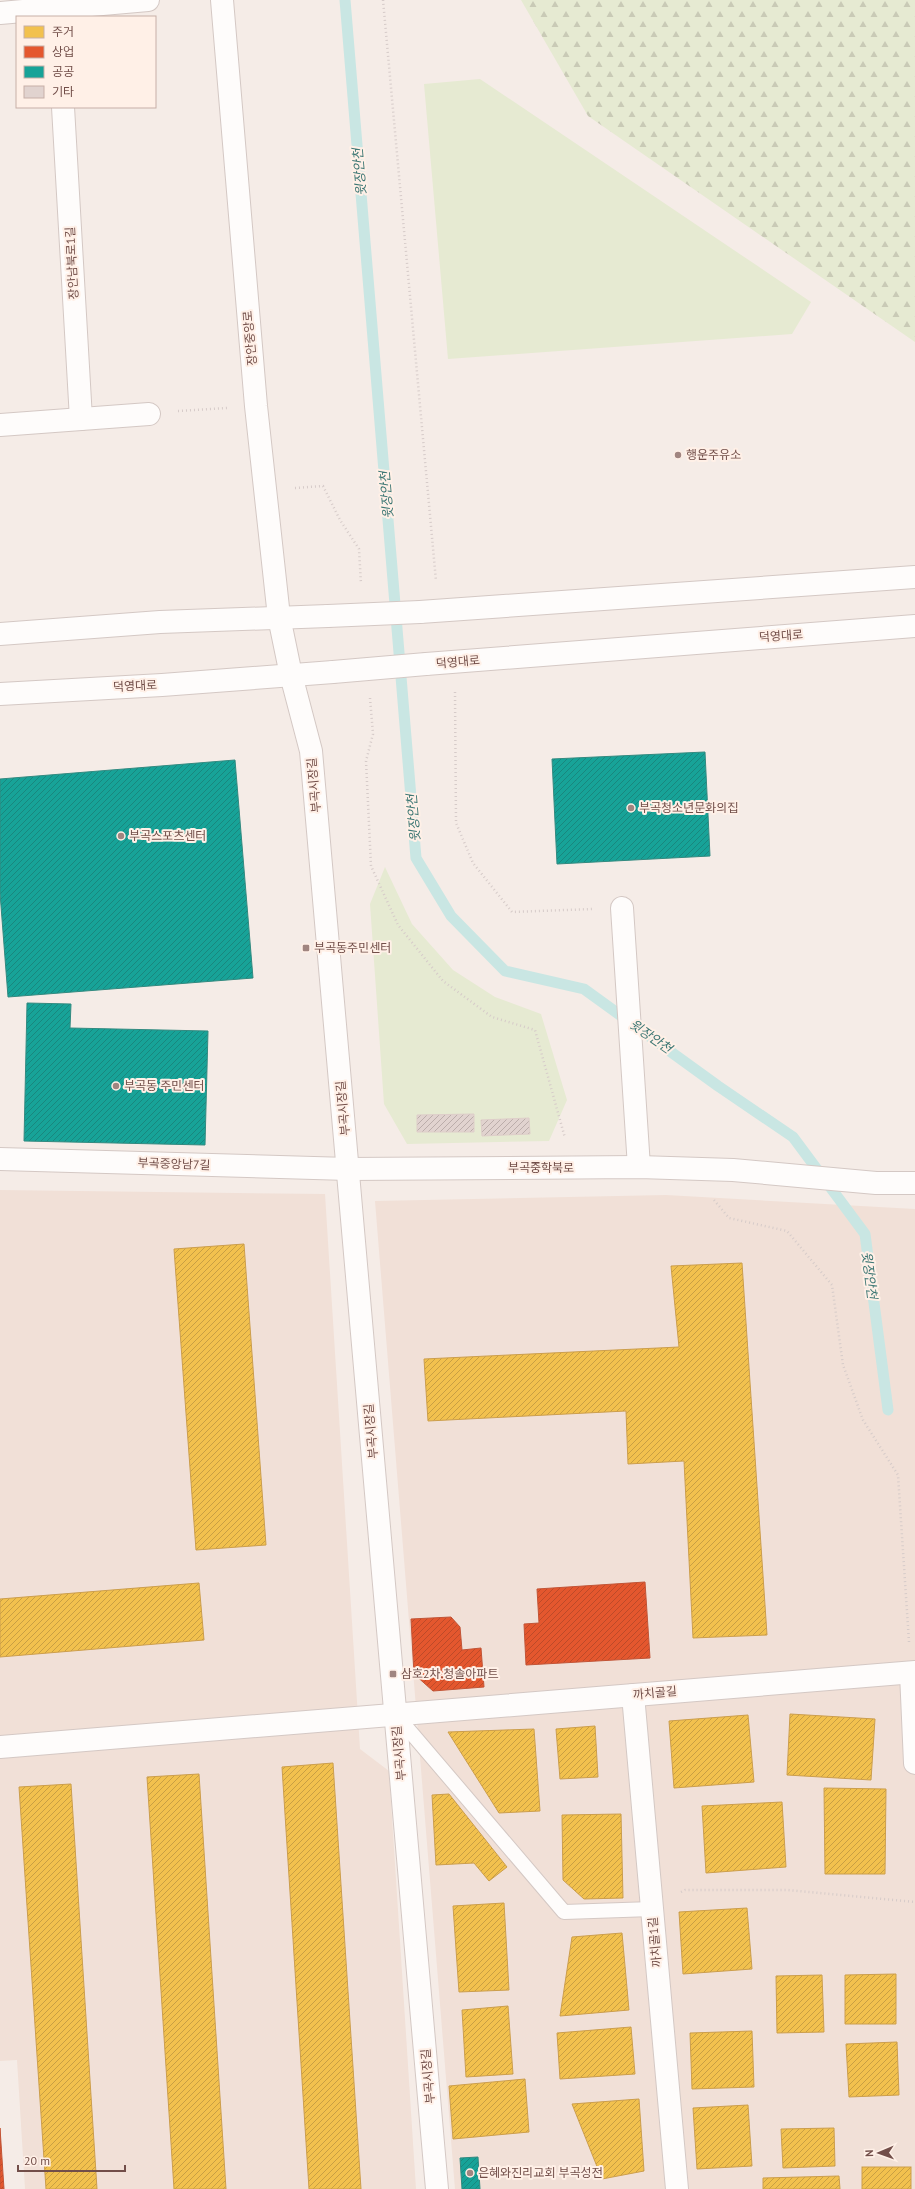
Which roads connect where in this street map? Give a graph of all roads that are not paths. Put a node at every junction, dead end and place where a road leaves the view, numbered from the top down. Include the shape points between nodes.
1 (148, 0) edge
2 (222, 0) edge
3 (0, 13) edge
4 (57, 13) edge
5 (63, 108) edge
6 (149, 414) road end
7 (81, 419) junction
8 (0, 425) edge
9 (915, 577) edge
10 (279, 617) junction
11 (915, 626) edge
12 (0, 634) edge
13 (291, 675) junction
14 (0, 694) edge
15 (622, 908) road end
16 (0, 1159) edge
17 (639, 1167) junction
18 (348, 1169) junction
19 (915, 1183) edge
20 (913, 1673) edge
21 (633, 1695) junction
22 (396, 1715) junction
23 (0, 1747) edge
24 (915, 1763) edge
25 (652, 1908) junction
26 (438, 2189) edge
27 (677, 2189) edge

1 - 4 street
2 - 10 street, 장안중앙로 via 256,406
3 - 4 street
5 - 7 street, 장안남북로1길
6 - 7 street
7 - 8 street
9 - 10 street, bridge via 430,612
10 - 12 street via 160,622
10 - 13 street, 장안중앙로
11 - 13 street, 덕영대로, bridge
13 - 14 street, 덕영대로
13 - 18 street, 부곡시장길 via 311,751
15 - 17 street
16 - 18 street, 부곡중앙남7길
17 - 18 street, 부곡중학북로
17 - 19 street, 부곡중학북로 via 733,1170 876,1184
18 - 22 street, 부곡시장길
20 - 21 street, 까치골길
20 - 24 street
21 - 22 street, 까치골길
21 - 25 street, 까치골1길
22 - 23 street, 까치골길
22 - 25 lane via 564,1912
22 - 26 street, 부곡시장길
25 - 27 street, 까치골1길

